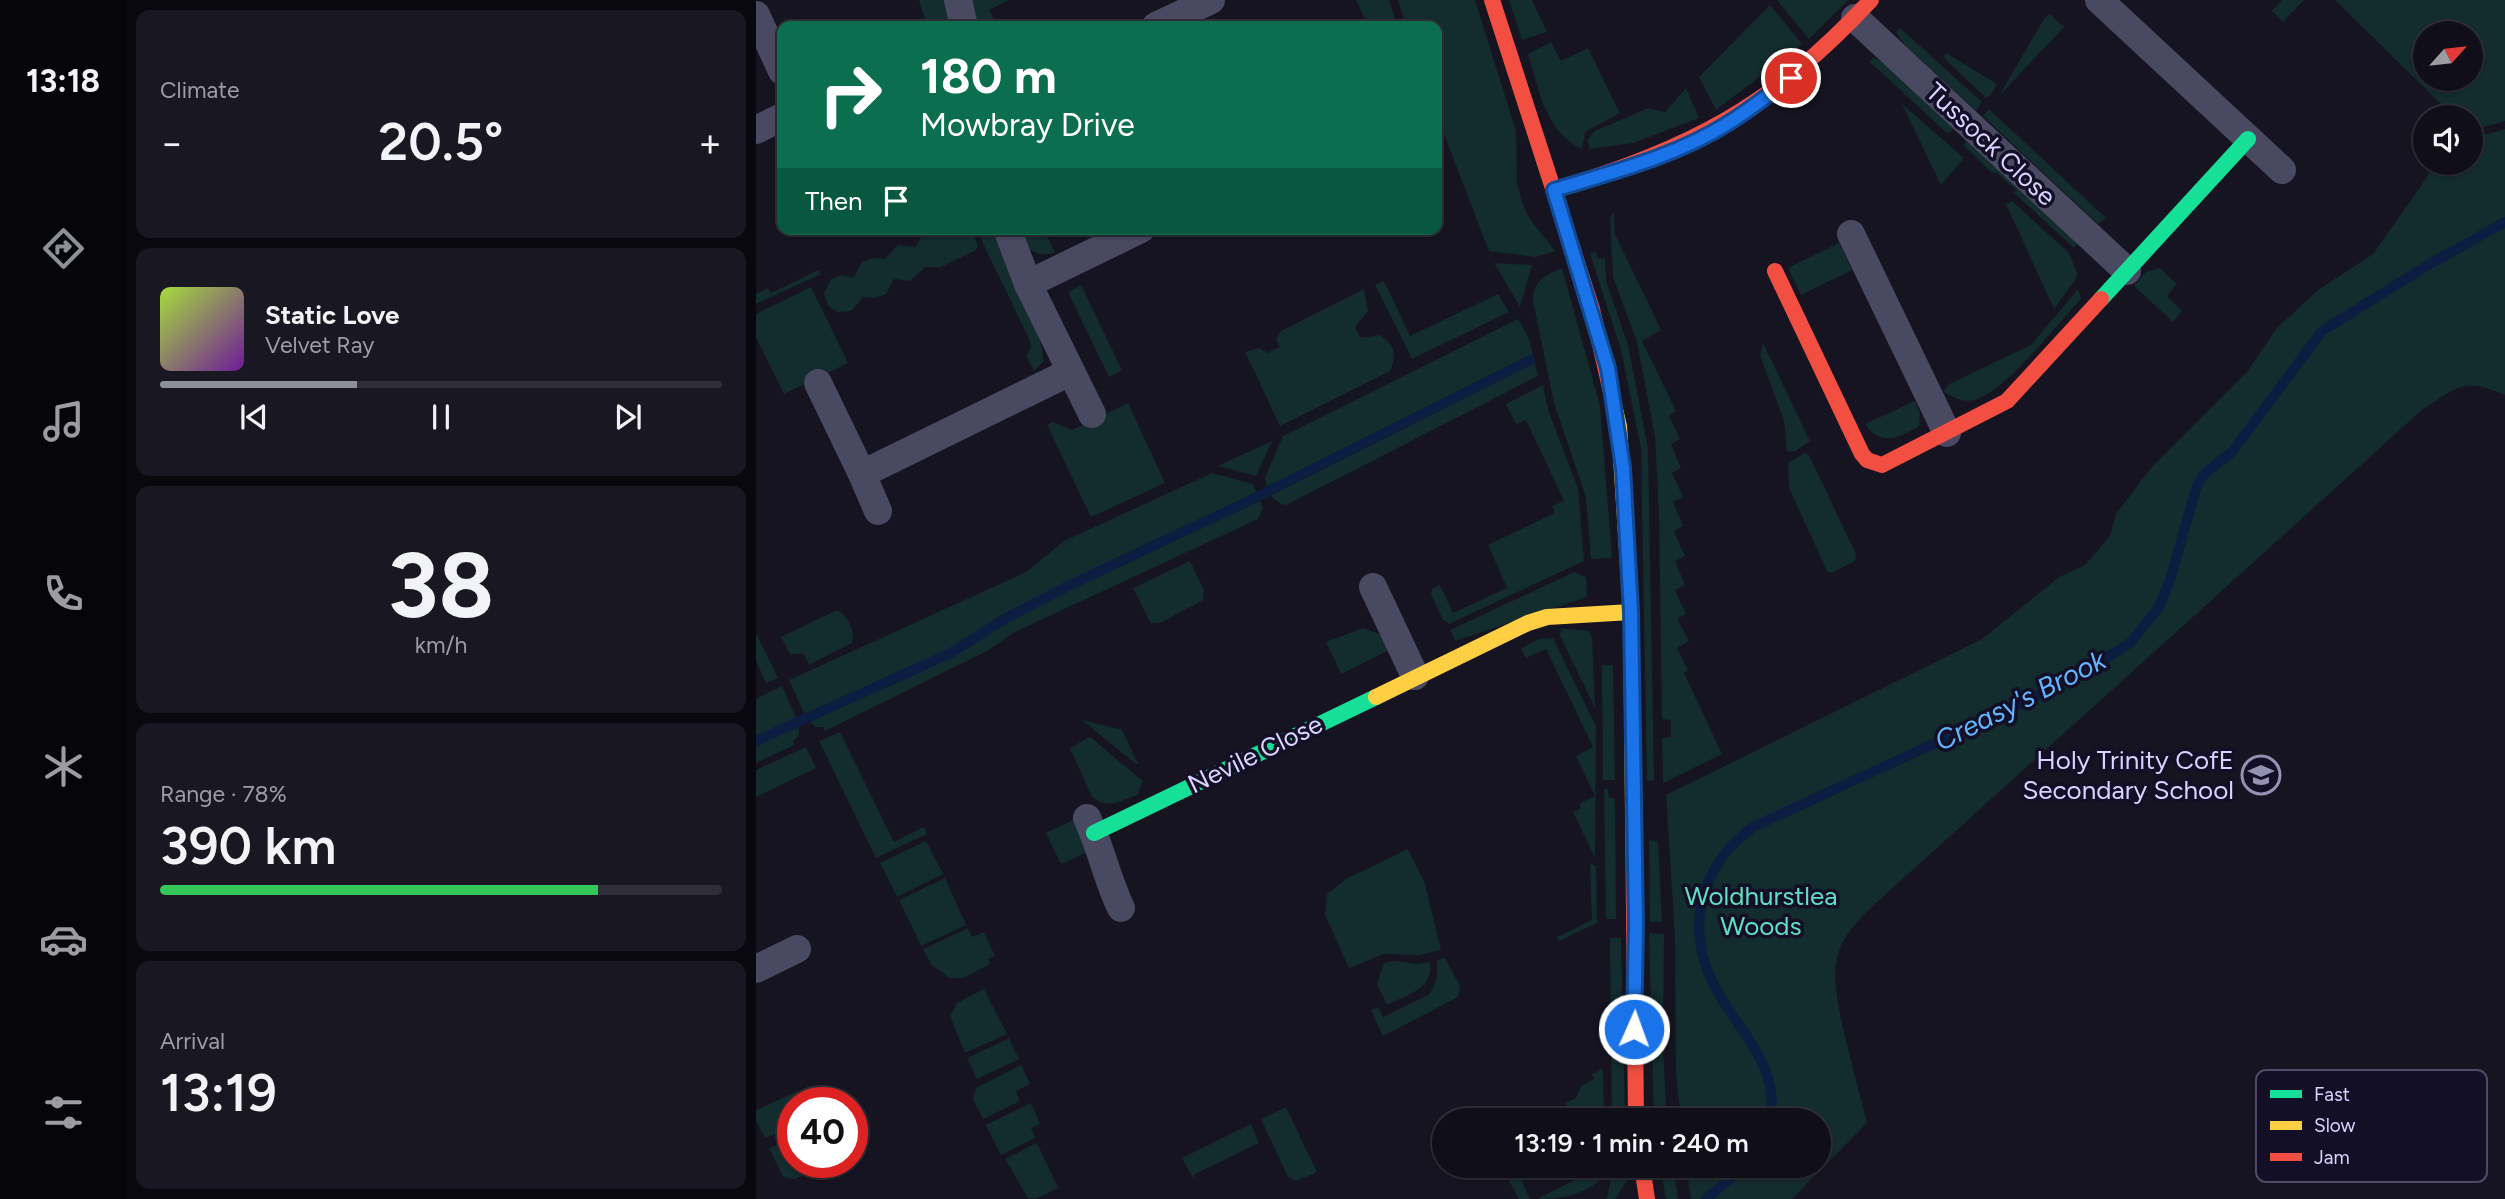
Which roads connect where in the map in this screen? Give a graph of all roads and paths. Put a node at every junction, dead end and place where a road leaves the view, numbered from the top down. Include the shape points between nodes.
1 (958, 0) edge
2 (1211, 0) edge
3 (1492, 0) edge
4 (2099, 0) edge
5 (1863, 9) edge
6 (756, 15) edge
7 (963, 21) edge
8 (1167, 21) edge
9 (777, 60) edge
10 (777, 120) edge
11 (756, 130) edge
12 (2248, 139) junction
13 (2282, 170) dead end
14 (1554, 190) junction
15 (1851, 234) dead end
16 (1009, 235) edge
17 (1129, 235) edge
18 (1775, 271) dead end
19 (2127, 271) junction
20 (1028, 284) junction
21 (1070, 372) junction
22 (818, 383) dead end
23 (1092, 414) dead end
24 (1947, 433) junction
25 (862, 474) junction
26 (878, 511) dead end
27 (1373, 587) dead end
28 (1631, 612) junction
29 (1415, 676) junction
30 (1091, 825) joint
31 (1121, 908) dead end
32 (797, 949) dead end
33 (756, 969) edge
34 (1636, 1108) edge
35 (1644, 1178) edge
36 (1647, 1199) edge

1 - 7 street
2 - 8 street
3 - 14 street
4 - 12 street
5 - 14 street via 1791,78 1728,124 1665,154
5 - 19 street, Tussock Close
6 - 9 street
10 - 11 street
12 - 13 street
12 - 19 street
14 - 28 street via 1592,309 1617,414
15 - 24 street
16 - 20 street
17 - 20 street
18 - 24 street via 1867,460 1882,465 1891,462
19 - 24 street via 2007,401
20 - 21 street
21 - 23 street
21 - 25 street
22 - 25 street
25 - 26 street
27 - 29 street
28 - 29 street, Nevile Close via 1547,617
28 - 34 street
29 - 30 street, Nevile Close
30 - 31 street, Nevile Close
32 - 33 street
35 - 36 street

